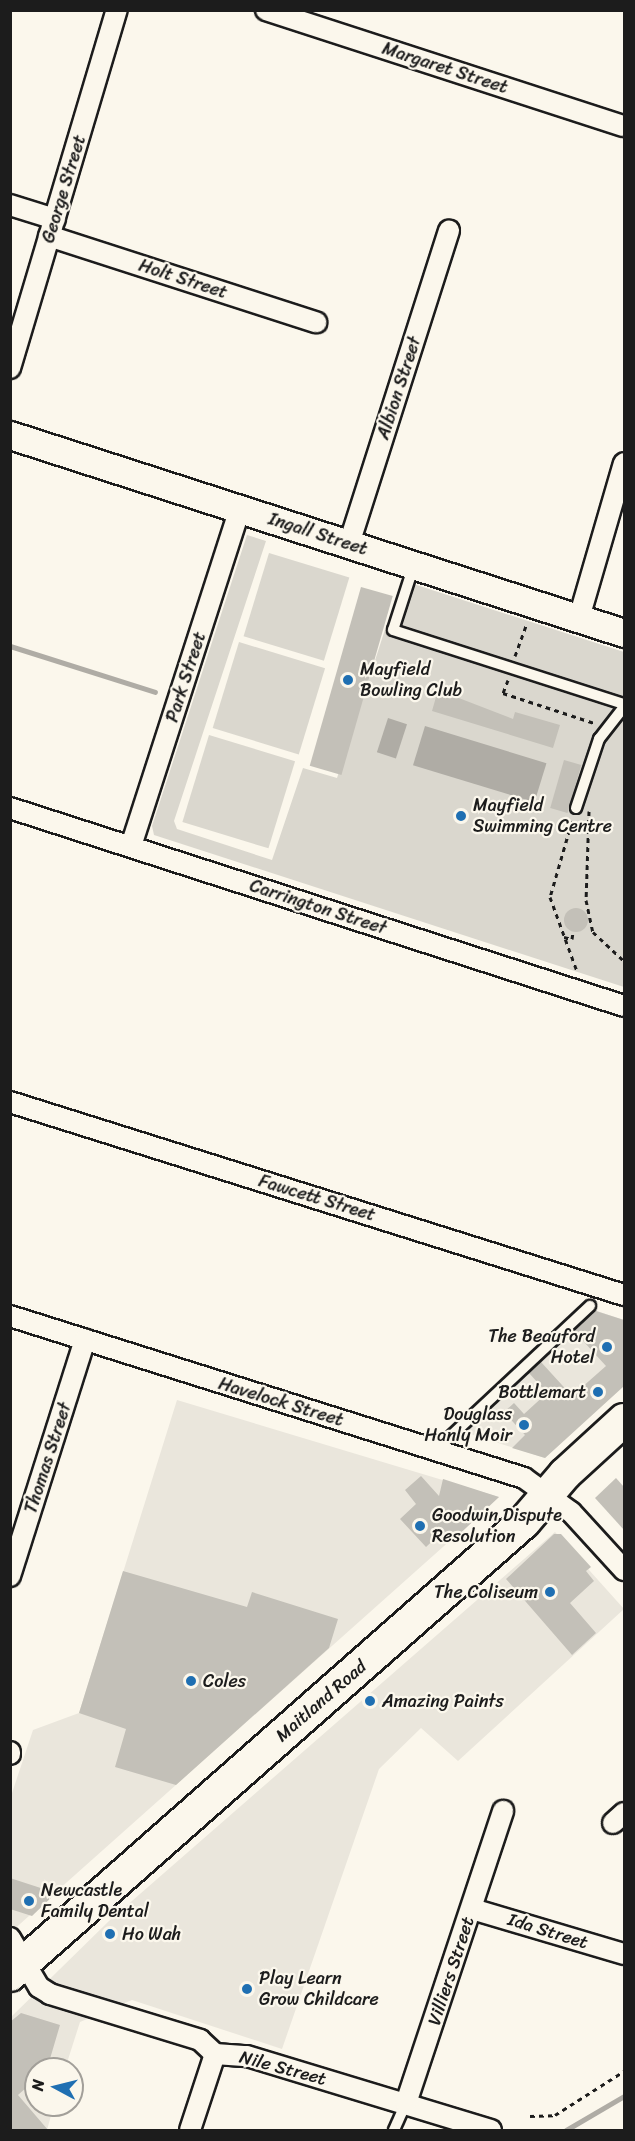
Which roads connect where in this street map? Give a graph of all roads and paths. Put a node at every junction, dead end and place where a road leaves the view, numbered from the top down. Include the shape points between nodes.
1 (117, 10) edge
2 (266, 10) edge
3 (624, 126) edge
4 (10, 205) edge
5 (52, 228) junction
6 (449, 231) dead end
7 (17, 322) edge
8 (316, 322) dead end
9 (10, 368) edge
10 (10, 435) edge
11 (624, 463) edge
12 (240, 508) junction
13 (349, 544) junction
14 (414, 565) junction
15 (579, 618) junction
16 (624, 633) edge
17 (624, 706) edge
18 (10, 808) edge
19 (576, 808) joint
20 (588, 832) dead end
21 (131, 846) junction
22 (573, 932) dead end
23 (564, 938) junction
24 (624, 961) edge
25 (579, 975) dead end
26 (624, 1006) edge
27 (10, 1101) edge
28 (624, 1295) edge
29 (590, 1306) dead end
30 (10, 1316) edge
31 (85, 1340) junction
32 (624, 1420) edge
33 (435, 1450) junction
34 (548, 1494) junction
35 (624, 1570) edge
36 (10, 1576) edge
37 (503, 1810) dead end
38 (472, 1909) junction
39 (624, 1954) edge
40 (15, 1958) edge
41 (215, 2054) junction
42 (624, 2071) edge
43 (406, 2103) junction
44 (530, 2116) dead end
45 (190, 2130) edge
46 (394, 2130) edge
47 (491, 2130) edge

1 - 5 street, George Street
2 - 3 street, Margaret Street
4 - 5 street, Holt Street
5 - 7 street, George Street
5 - 8 street, Holt Street
6 - 13 street, Albion Street
7 - 9 street, George Street
10 - 12 main road, Ingall Street
11 - 15 street
12 - 13 main road, Ingall Street
12 - 21 street, Park Street
13 - 14 main road, Ingall Street
14 - 15 main road, Ingall Street
14 - 17 lane via 393,630
15 - 16 main road, Ingall Street
17 - 19 lane via 599,739
18 - 21 street, Carrington Street
19 - 23 path via 550,897
20 - 24 path via 584,883 593,932
21 - 26 street, Carrington Street
22 - 23 path via 572,939
23 - 25 path
27 - 28 street, Fawcett Street
29 - 33 lane
30 - 31 street, Havelock Street
31 - 33 street, Havelock Street
31 - 36 street, Thomas Street
32 - 34 main road, Maitland Road
33 - 34 street, Havelock Street via 524,1478
34 - 35 street, Havelock Street
34 - 40 main road, Maitland Road via 524,1522
37 - 38 street, Villiers Street
38 - 39 street, Ida Street
38 - 43 street, Villiers Street
40 - 41 street, Nile Street via 43,1991 200,2040
41 - 43 street, Nile Street via 247,2056
41 - 45 street
42 - 44 path via 555,2115
43 - 46 lane, Villiers Street
43 - 47 street, Nile Street

